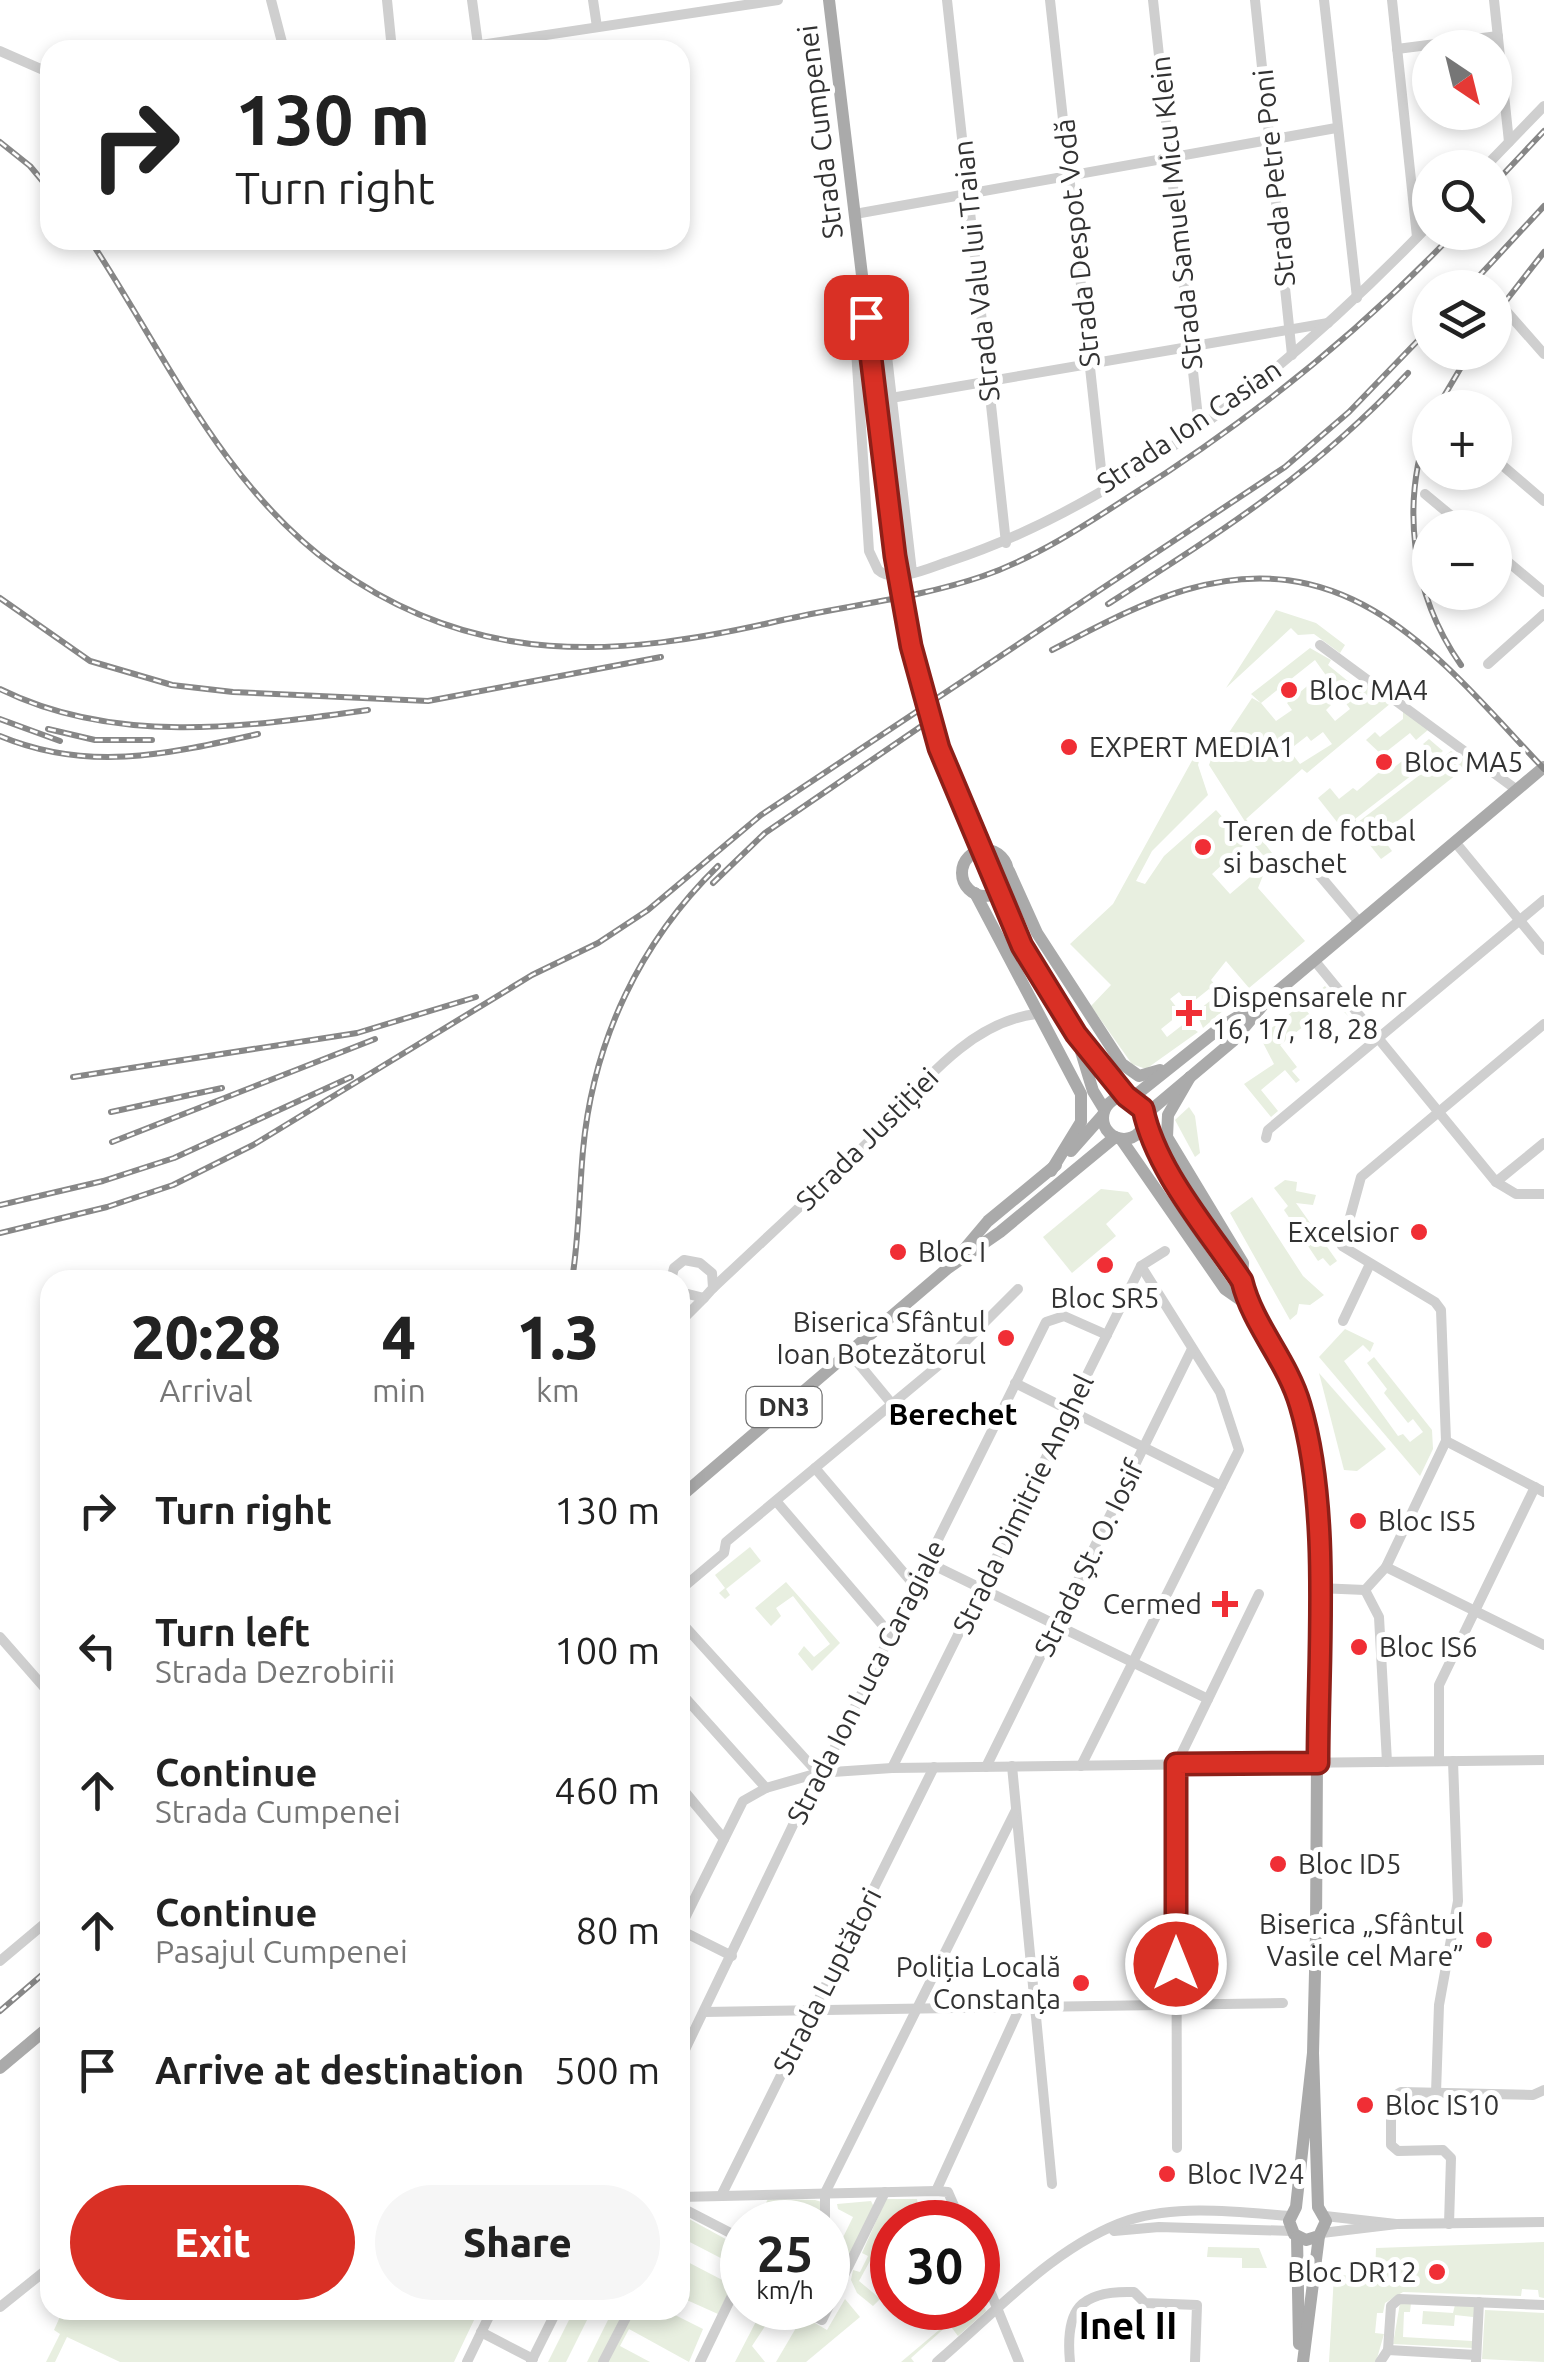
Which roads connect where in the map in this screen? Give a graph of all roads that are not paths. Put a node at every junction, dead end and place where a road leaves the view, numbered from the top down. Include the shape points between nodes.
1 (272, 0) edge
2 (387, 0) edge
3 (472, 0) edge
4 (593, 0) edge
5 (778, 0) edge
6 (829, 0) edge
7 (947, 0) edge
8 (1050, 0) edge
9 (1154, 0) edge
10 (1254, 0) edge
11 (1324, 0) edge
12 (1392, 0) edge
13 (1494, 0) edge
14 (718, 4) edge
15 (597, 28) junction
16 (1497, 30) edge
17 (282, 40) edge
18 (391, 40) edge
19 (477, 40) edge
20 (518, 40) edge
21 (1412, 47) edge
22 (1398, 49) junction
23 (0, 51) edge
24 (40, 69) edge
25 (1544, 106) edge
26 (1336, 128) junction
27 (1509, 130) edge
28 (1270, 140) junction
29 (1510, 142) junction
30 (1502, 150) edge
31 (1170, 158) junction
32 (1070, 175) junction
33 (1412, 188) edge
34 (968, 194) junction
35 (856, 214) junction
36 (1412, 242) edge
37 (864, 286) junction
38 (1358, 298) junction
39 (1512, 318) edge
40 (1330, 322) junction
41 (1290, 329) junction
42 (1190, 346) junction
43 (1544, 354) edge
44 (1292, 356) junction
45 (1090, 364) junction
46 (988, 381) junction
47 (890, 398) junction
48 (1199, 427) junction
49 (1512, 474) edge
50 (1544, 482) edge
51 (1104, 487) junction
52 (1533, 492) junction
53 (1425, 494) dead end
54 (1544, 501) edge
55 (1444, 510) edge
56 (1006, 543) junction
57 (1512, 566) edge
58 (912, 572) junction
59 (1544, 592) edge
60 (1544, 614) edge
61 (1320, 645) dead end
62 (1488, 664) dead end
63 (1544, 768) edge
64 (1517, 790) junction
65 (1455, 842) junction
66 (1305, 858) dead end
67 (1008, 871) junction
68 (975, 894) junction
69 (1544, 900) edge
70 (1520, 920) junction
71 (1359, 922) junction
72 (1544, 950) edge
73 (1314, 960) junction
74 (1272, 996) junction
75 (1036, 1014) junction
76 (1544, 1024) edge
77 (1050, 1034) junction
78 (1076, 1034) junction
79 (1378, 1038) junction
80 (1105, 1039) junction
81 (1176, 1063) junction
82 (1087, 1072) junction
83 (1190, 1077) junction
84 (1114, 1078) junction
85 (1129, 1097) junction
86 (1439, 1112) junction
87 (1103, 1113) junction
88 (1144, 1119) junction
89 (1118, 1138) junction
90 (1266, 1138) dead end
91 (1544, 1143) edge
92 (1051, 1170) junction
93 (1496, 1182) junction
94 (1544, 1194) edge
95 (1165, 1251) dead end
96 (1370, 1264) junction
97 (1141, 1266) junction
98 (948, 1268) junction
99 (675, 1270) edge
100 (1242, 1281) junction
101 (713, 1288) junction
102 (1018, 1289) dead end
103 (690, 1294) edge
104 (704, 1298) junction
105 (1248, 1304) junction
106 (690, 1312) edge
107 (1344, 1321) dead end
108 (1107, 1335) junction
109 (1192, 1349) junction
110 (849, 1352) junction
111 (1015, 1383) junction
112 (892, 1404) junction
113 (1070, 1410) junction
114 (1446, 1440) junction
115 (1144, 1447) junction
116 (815, 1468) junction
117 (1222, 1486) junction
118 (690, 1487) edge
119 (1539, 1490) edge
120 (776, 1501) junction
121 (926, 1562) junction
122 (1386, 1567) junction
123 (690, 1582) edge
124 (915, 1586) junction
125 (981, 1588) junction
126 (1318, 1588) junction
127 (1365, 1590) junction
128 (1258, 1594) dead end
129 (1473, 1610) junction
130 (1056, 1625) junction
131 (690, 1631) edge
132 (890, 1635) junction
133 (0, 1637) edge
134 (1544, 1645) edge
135 (1133, 1662) junction
136 (40, 1683) edge
137 (1208, 1699) junction
138 (690, 1703) edge
139 (1544, 1760) edge
140 (1438, 1761) junction
141 (1453, 1761) junction
142 (1387, 1762) junction
143 (1318, 1763) junction
144 (1176, 1764) junction
145 (1012, 1766) junction
146 (1081, 1766) junction
147 (934, 1767) junction
148 (986, 1767) junction
149 (892, 1768) junction
150 (818, 1773) junction
151 (766, 1788) junction
152 (690, 1798) edge
153 (1016, 1810) junction
154 (724, 1839) junction
155 (690, 1909) edge
156 (40, 1927) edge
157 (690, 1934) edge
158 (732, 1956) junction
159 (0, 1961) edge
160 (1283, 2003) dead end
161 (1176, 2004) junction
162 (1035, 2006) junction
163 (1020, 2007) junction
164 (917, 2008) junction
165 (813, 2009) junction
166 (704, 2012) junction
167 (40, 2034) edge
168 (690, 2040) edge
169 (1312, 2053) junction
170 (0, 2068) edge
171 (1544, 2090) edge
172 (1436, 2093) junction
173 (1177, 2148) dead end
174 (1052, 2184) dead end
175 (885, 2192) junction
176 (942, 2192) junction
177 (825, 2194) junction
178 (720, 2196) junction
179 (825, 2200) edge
180 (947, 2200) edge
181 (690, 2204) edge
182 (690, 2212) edge
183 (1322, 2212) junction
184 (1544, 2222) edge
185 (1294, 2223) junction
186 (1397, 2224) junction
187 (1449, 2224) junction
188 (720, 2227) edge
189 (1320, 2234) junction
190 (850, 2263) edge
191 (40, 2274) edge
192 (1479, 2302) junction
193 (1544, 2304) edge
194 (0, 2306) edge
195 (1000, 2308) edge
196 (1000, 2315) edge
197 (487, 2320) edge
198 (552, 2320) edge
199 (625, 2320) edge
200 (720, 2321) edge
201 (975, 2330) edge
202 (481, 2332) junction
203 (1388, 2350) junction
204 (1476, 2358) edge
205 (532, 2360) edge
206 (466, 2362) edge
207 (604, 2362) edge
208 (700, 2362) edge
209 (937, 2362) edge
210 (1019, 2362) edge
211 (1070, 2362) edge
212 (1195, 2362) edge
213 (1301, 2362) edge
214 (1380, 2362) edge

1 - 17 street
2 - 18 street
3 - 19 street
4 - 15 street
5 - 14 street
6 - 35 main road, Strada Cumpenei
7 - 34 street, Strada Valu lui Traian
8 - 32 street, Strada Despot Vodă
9 - 31 street, Strada Samuel Micu Klein
10 - 28 street, Strada Petre Poni
11 - 26 street
12 - 22 street
13 - 16 street
14 - 15 street
15 - 20 street
21 - 22 street
22 - 33 street
23 - 24 street
25 - 29 street
26 - 28 street
26 - 38 street
27 - 29 street
28 - 31 street
28 - 41 street, Strada Petre Poni
29 - 30 street
31 - 32 street
31 - 42 street, Strada Samuel Micu Klein
32 - 34 street
32 - 45 street, Strada Despot Vodă
34 - 35 street
34 - 46 street, Strada Valu lui Traian
35 - 37 main road, Strada Cumpenei
36 - 38 street, Strada Ion Casian
37 - 47 street via 882,313
37 - 58 street via 854,319 870,551 884,575
37 - 78 main road, Strada Cumpenei, bridge via 898,573 916,668 939,748 1004,909
38 - 40 street, Strada Ion Casian
39 - 43 street
40 - 41 street
40 - 44 street, Strada Ion Casian
41 - 42 street
41 - 44 street, Strada Petre Poni
42 - 45 street
42 - 48 street, Strada Samuel Micu Klein
44 - 48 street, Strada Ion Casian
45 - 46 street
45 - 51 street, Strada Despot Vodă
46 - 47 street
46 - 56 street, Strada Valu lui Traian
47 - 58 street
48 - 51 street, Strada Ion Casian
49 - 52 street
50 - 52 street
51 - 56 street, Strada Ion Casian
52 - 54 street
53 - 55 street
56 - 58 street, Strada Ion Casian
57 - 59 street
60 - 62 street
61 - 64 street
63 - 64 main road, DN3
64 - 65 main road, DN3
65 - 70 street
65 - 71 main road, DN3
66 - 71 street
67 - 68 main road via 996,893
67 - 68 main road via 999,854 976,852 962,870
67 - 80 main road via 1037,933
68 - 75 main road
69 - 70 street
70 - 72 street
70 - 79 street
71 - 73 main road, DN3
73 - 74 main road, DN3
73 - 79 street
74 - 81 main road, DN3
74 - 83 main road, DN3
75 - 77 main road
75 - 101 street, Strada Justiției via 998,1026 934,1072
76 - 86 street
77 - 82 main road
77 - 92 main road via 1084,1108 1078,1131
78 - 82 main road
78 - 84 main road
79 - 86 street
79 - 90 street
80 - 81 main road via 1134,1075 1150,1076
80 - 84 main road
81 - 85 main road, DN3
82 - 87 main road
83 - 88 main road, DN3
83 - 100 main road via 1168,1116 1167,1137 1242,1262
84 - 85 main road
85 - 87 main road, DN3 via 1113,1100
85 - 88 main road
86 - 93 street
86 - 96 street via 1361,1177 1342,1246
87 - 89 main road via 1105,1129
87 - 92 main road, DN3
88 - 89 main road, DN3 via 1136,1136
88 - 100 main road via 1162,1161
89 - 98 main road, DN3
89 - 105 main road via 1226,1289
91 - 93 street
92 - 98 main road, DN3 via 988,1221
93 - 94 street via 1516,1194
95 - 97 street
96 - 107 street
96 - 114 street via 1441,1310
97 - 108 street, Strada Dimitrie Anghel
97 - 109 street
98 - 110 main road, DN3
99 - 101 street via 691,1259 712,1273
100 - 105 main road
101 - 104 street, Strada Justiției
102 - 112 street
103 - 104 street
104 - 106 street
105 - 126 main road via 1290,1376 1304,1419
108 - 111 street, Strada Ion Luca Caragiale via 1064,1316 1046,1322
108 - 113 street, Strada Dimitrie Anghel
109 - 115 street, Strada Șt. O. Iosif
109 - 117 street via 1220,1392 1239,1450
110 - 112 street
110 - 118 main road, DN3
111 - 113 street
111 - 121 street, Strada Ion Luca Caragiale
112 - 116 street
113 - 115 street
113 - 125 street, Strada Dimitrie Anghel
114 - 119 street
114 - 122 street
115 - 117 street
115 - 130 street, Strada Șt. O. Iosif
116 - 120 street
116 - 124 street
117 - 135 street
119 - 129 street
120 - 123 street
120 - 132 street
121 - 124 street, Strada Ion Luca Caragiale
121 - 125 street
122 - 127 street
122 - 129 street
124 - 132 street, Strada Ion Luca Caragiale
125 - 130 street
125 - 149 street, Strada Dimitrie Anghel
126 - 127 street
126 - 143 main road
127 - 142 street via 1379,1617
128 - 137 street
129 - 134 street
129 - 140 street via 1440,1685
130 - 135 street
130 - 148 street, Strada Șt. O. Iosif
131 - 150 street
132 - 150 street, Strada Ion Luca Caragiale
133 - 136 street
135 - 137 street
135 - 146 street
137 - 144 street
138 - 151 street
139 - 141 street
140 - 141 street
140 - 142 street
141 - 172 street via 1458,1901 1439,2004
142 - 143 street
143 - 144 street
143 - 169 main road
144 - 146 street
144 - 161 street
145 - 146 street
145 - 148 street
145 - 153 street
147 - 148 street
147 - 149 street
147 - 165 street, Strada Luptători
149 - 150 street
150 - 151 street
150 - 158 street, Strada Ion Luca Caragiale
151 - 154 street via 743,1800
152 - 154 street
153 - 162 street
153 - 164 street
154 - 155 street
156 - 159 street
157 - 158 street
158 - 166 street, Strada Ion Luca Caragiale
160 - 161 street
161 - 162 street
161 - 173 street
162 - 163 street
162 - 174 street
163 - 164 street
163 - 176 street
164 - 165 street
164 - 177 street
165 - 166 street
165 - 178 street, Strada Luptători
166 - 168 street, Strada Ion Luca Caragiale
167 - 170 main road
169 - 183 main road
169 - 185 main road
171 - 172 street
172 - 187 street via 1391,2098 1392,2145 1398,2151 1444,2150 1451,2158
175 - 176 street
175 - 177 street
175 - 190 street
176 - 180 street
177 - 178 street
177 - 179 street
178 - 181 street
182 - 188 street
183 - 185 main road
183 - 186 street
183 - 189 main road
184 - 187 street
185 - 189 main road
185 - 195 street via 1158,2214 1121,2223 1085,2241
185 - 213 main road
186 - 187 street
186 - 189 street
189 - 213 main road
191 - 194 street
192 - 193 street
192 - 203 street via 1400,2298 1392,2306
192 - 204 street
196 - 210 street
197 - 202 street
198 - 205 street
199 - 207 street
200 - 208 street
201 - 209 street
202 - 205 street
202 - 206 street
203 - 204 street
203 - 214 street
211 - 212 street via 1067,2328 1074,2310 1126,2291 1145,2303 1197,2304

